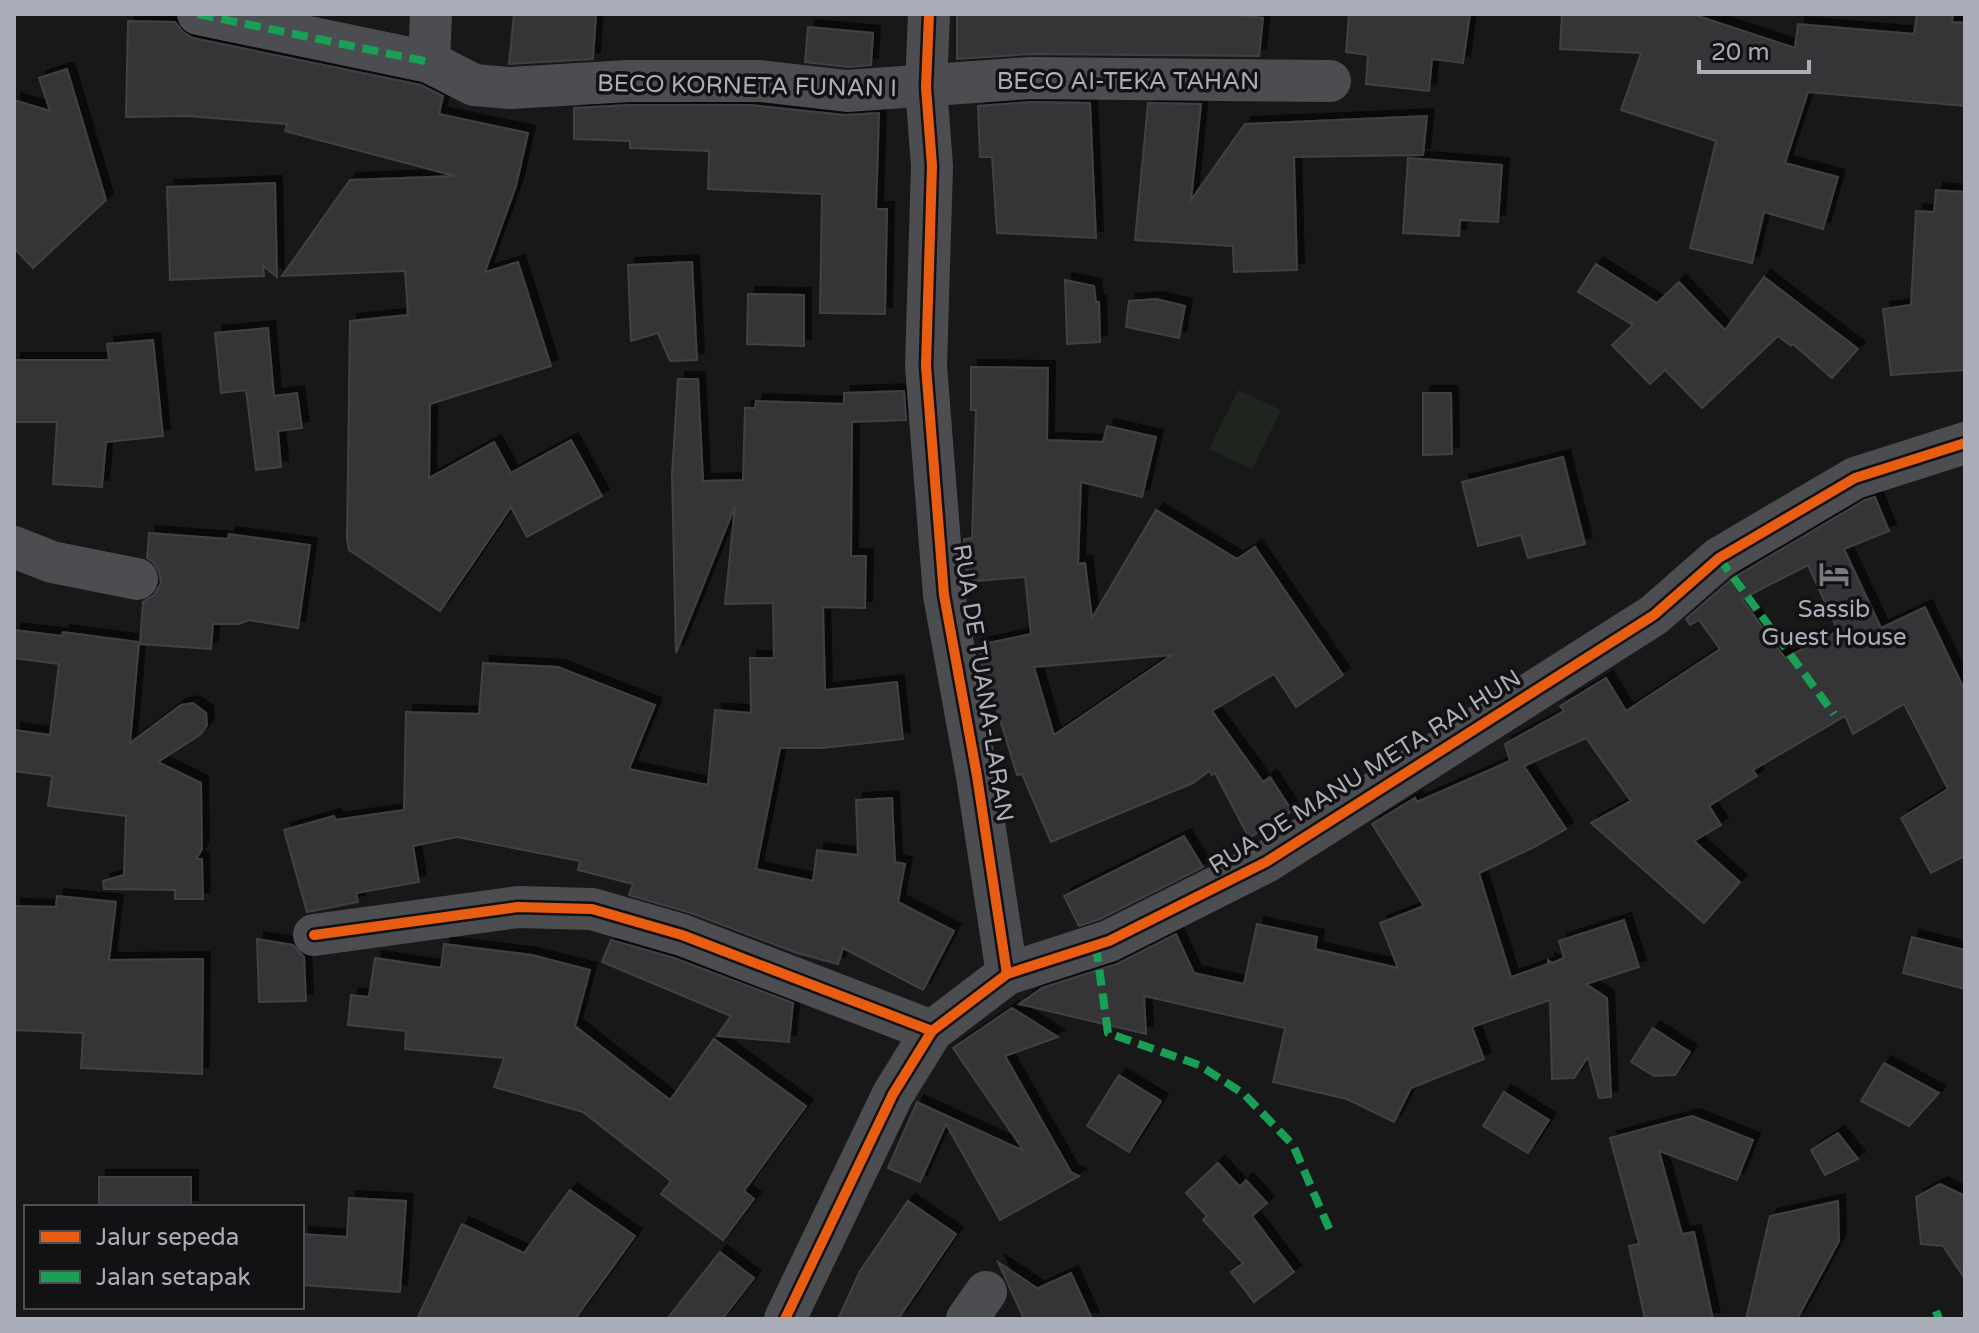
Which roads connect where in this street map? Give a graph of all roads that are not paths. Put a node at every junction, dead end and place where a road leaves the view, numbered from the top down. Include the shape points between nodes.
1 (198, 14) edge
2 (431, 14) edge
3 (929, 14) edge
4 (429, 62) junction
5 (1330, 81) dead end
6 (926, 87) junction
7 (1965, 443) edge
8 (14, 547) edge
9 (137, 579) dead end
10 (314, 935) dead end
11 (1007, 974) junction
12 (932, 1031) junction
13 (785, 1319) edge

1 - 4 street, BECO KORNETA FUNAN I
2 - 4 street
3 - 6 street, RUA DE TUANA-LARAN
4 - 6 street, BECO KORNETA FUNAN I via 474,85 510,88 629,81 760,81 847,91
5 - 6 street, BECO AI-TEKA TAHAN via 1031,78
6 - 11 street, RUA DE TUANA-LARAN via 932,166 926,366 944,595
7 - 11 street, RUA DE MANU META RAI HUN via 1855,478 1719,558 1654,615 1266,862 1109,941
8 - 9 street via 52,562
10 - 12 street via 518,907 592,909 682,935
11 - 12 street, RUA DE MANU META RAI HUN
12 - 13 street, RUA DE MANU META RAI HUN via 893,1094

